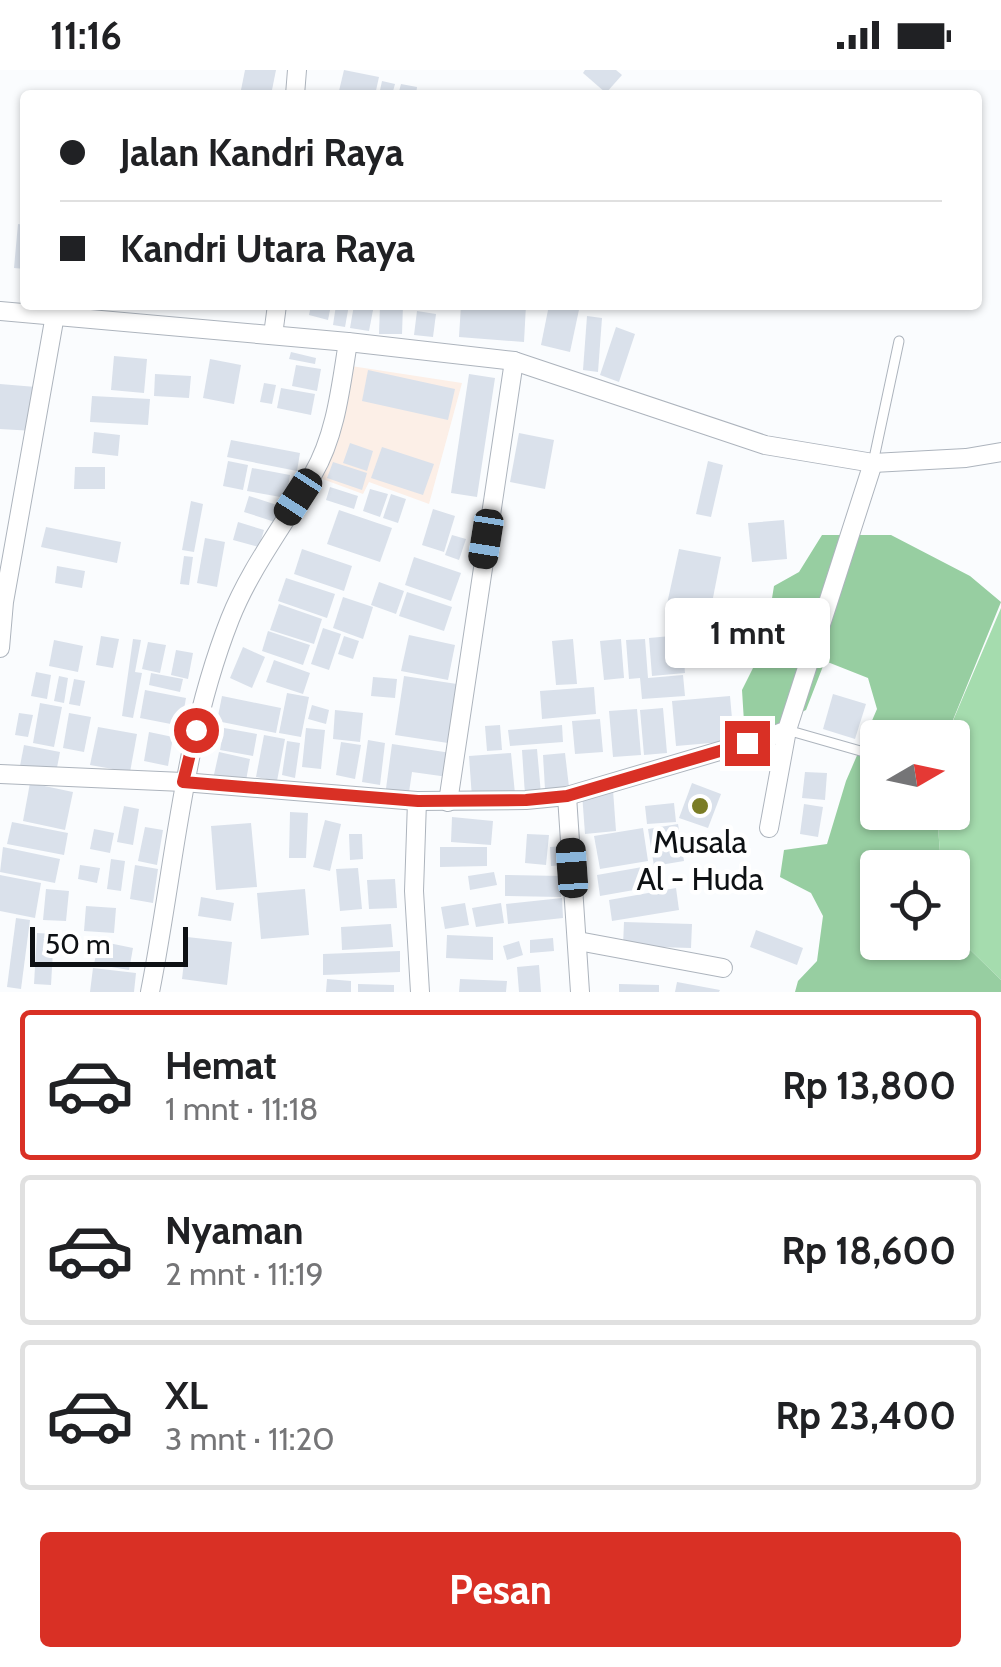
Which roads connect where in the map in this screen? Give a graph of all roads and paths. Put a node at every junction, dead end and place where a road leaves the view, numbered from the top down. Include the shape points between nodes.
1 (276, 310) edge
2 (0, 311) edge
3 (55, 315) junction
4 (273, 335) junction
5 (899, 341) dead end
6 (348, 342) junction
7 (514, 361) junction
8 (1001, 452) edge
9 (873, 463) junction
10 (0, 648) edge
11 (782, 732) junction
12 (860, 752) edge
13 (0, 774) edge
14 (183, 782) junction
15 (567, 796) junction
16 (418, 801) junction
17 (448, 802) junction
18 (769, 828) dead end
19 (578, 941) junction
20 (723, 968) dead end
21 (150, 992) edge
22 (420, 992) edge
23 (580, 992) edge

1 - 4 street
2 - 3 street
3 - 4 street
3 - 10 street
4 - 6 street
5 - 9 lane
6 - 7 street
6 - 14 street via 338,404 315,471 264,548 230,619
7 - 9 street via 764,445
7 - 17 street
8 - 9 street
9 - 11 street
11 - 12 lane
11 - 15 street
11 - 18 street
13 - 14 street
14 - 16 street
14 - 21 street
15 - 17 street
15 - 19 street
16 - 17 street
16 - 22 street
19 - 20 street
19 - 23 street

